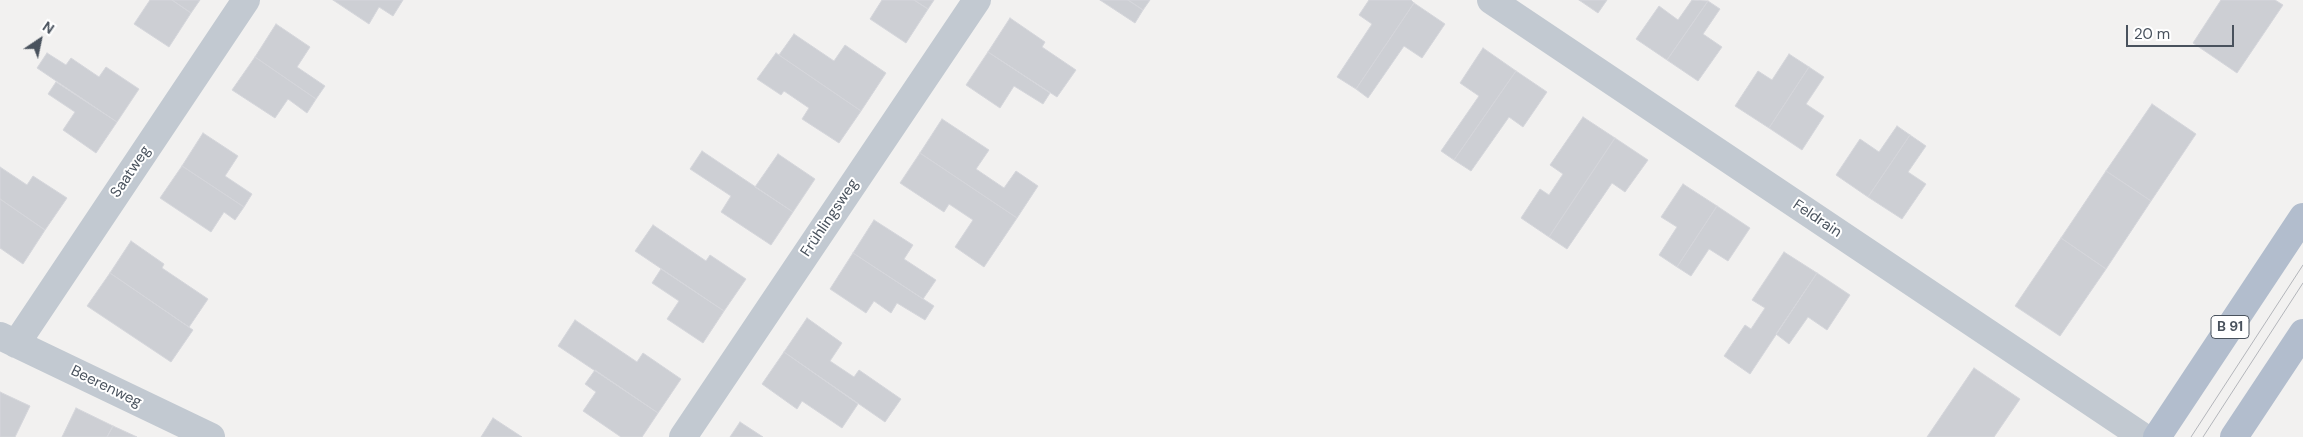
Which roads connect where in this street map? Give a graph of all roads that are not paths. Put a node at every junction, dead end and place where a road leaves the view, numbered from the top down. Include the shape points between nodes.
1 (246, 0) edge
2 (977, 0) edge
3 (1491, 0) edge
4 (2303, 217) edge
5 (2303, 332) edge
6 (8, 340) edge
7 (211, 437) edge
8 (683, 437) edge
9 (2143, 437) edge
10 (2157, 437) edge
11 (2234, 437) edge

1 - 6 street, Saatweg
2 - 8 street, Frühlingsweg
3 - 9 street, Feldrain
4 - 10 main road, B 91
5 - 11 main road
6 - 7 street, Beerenweg

